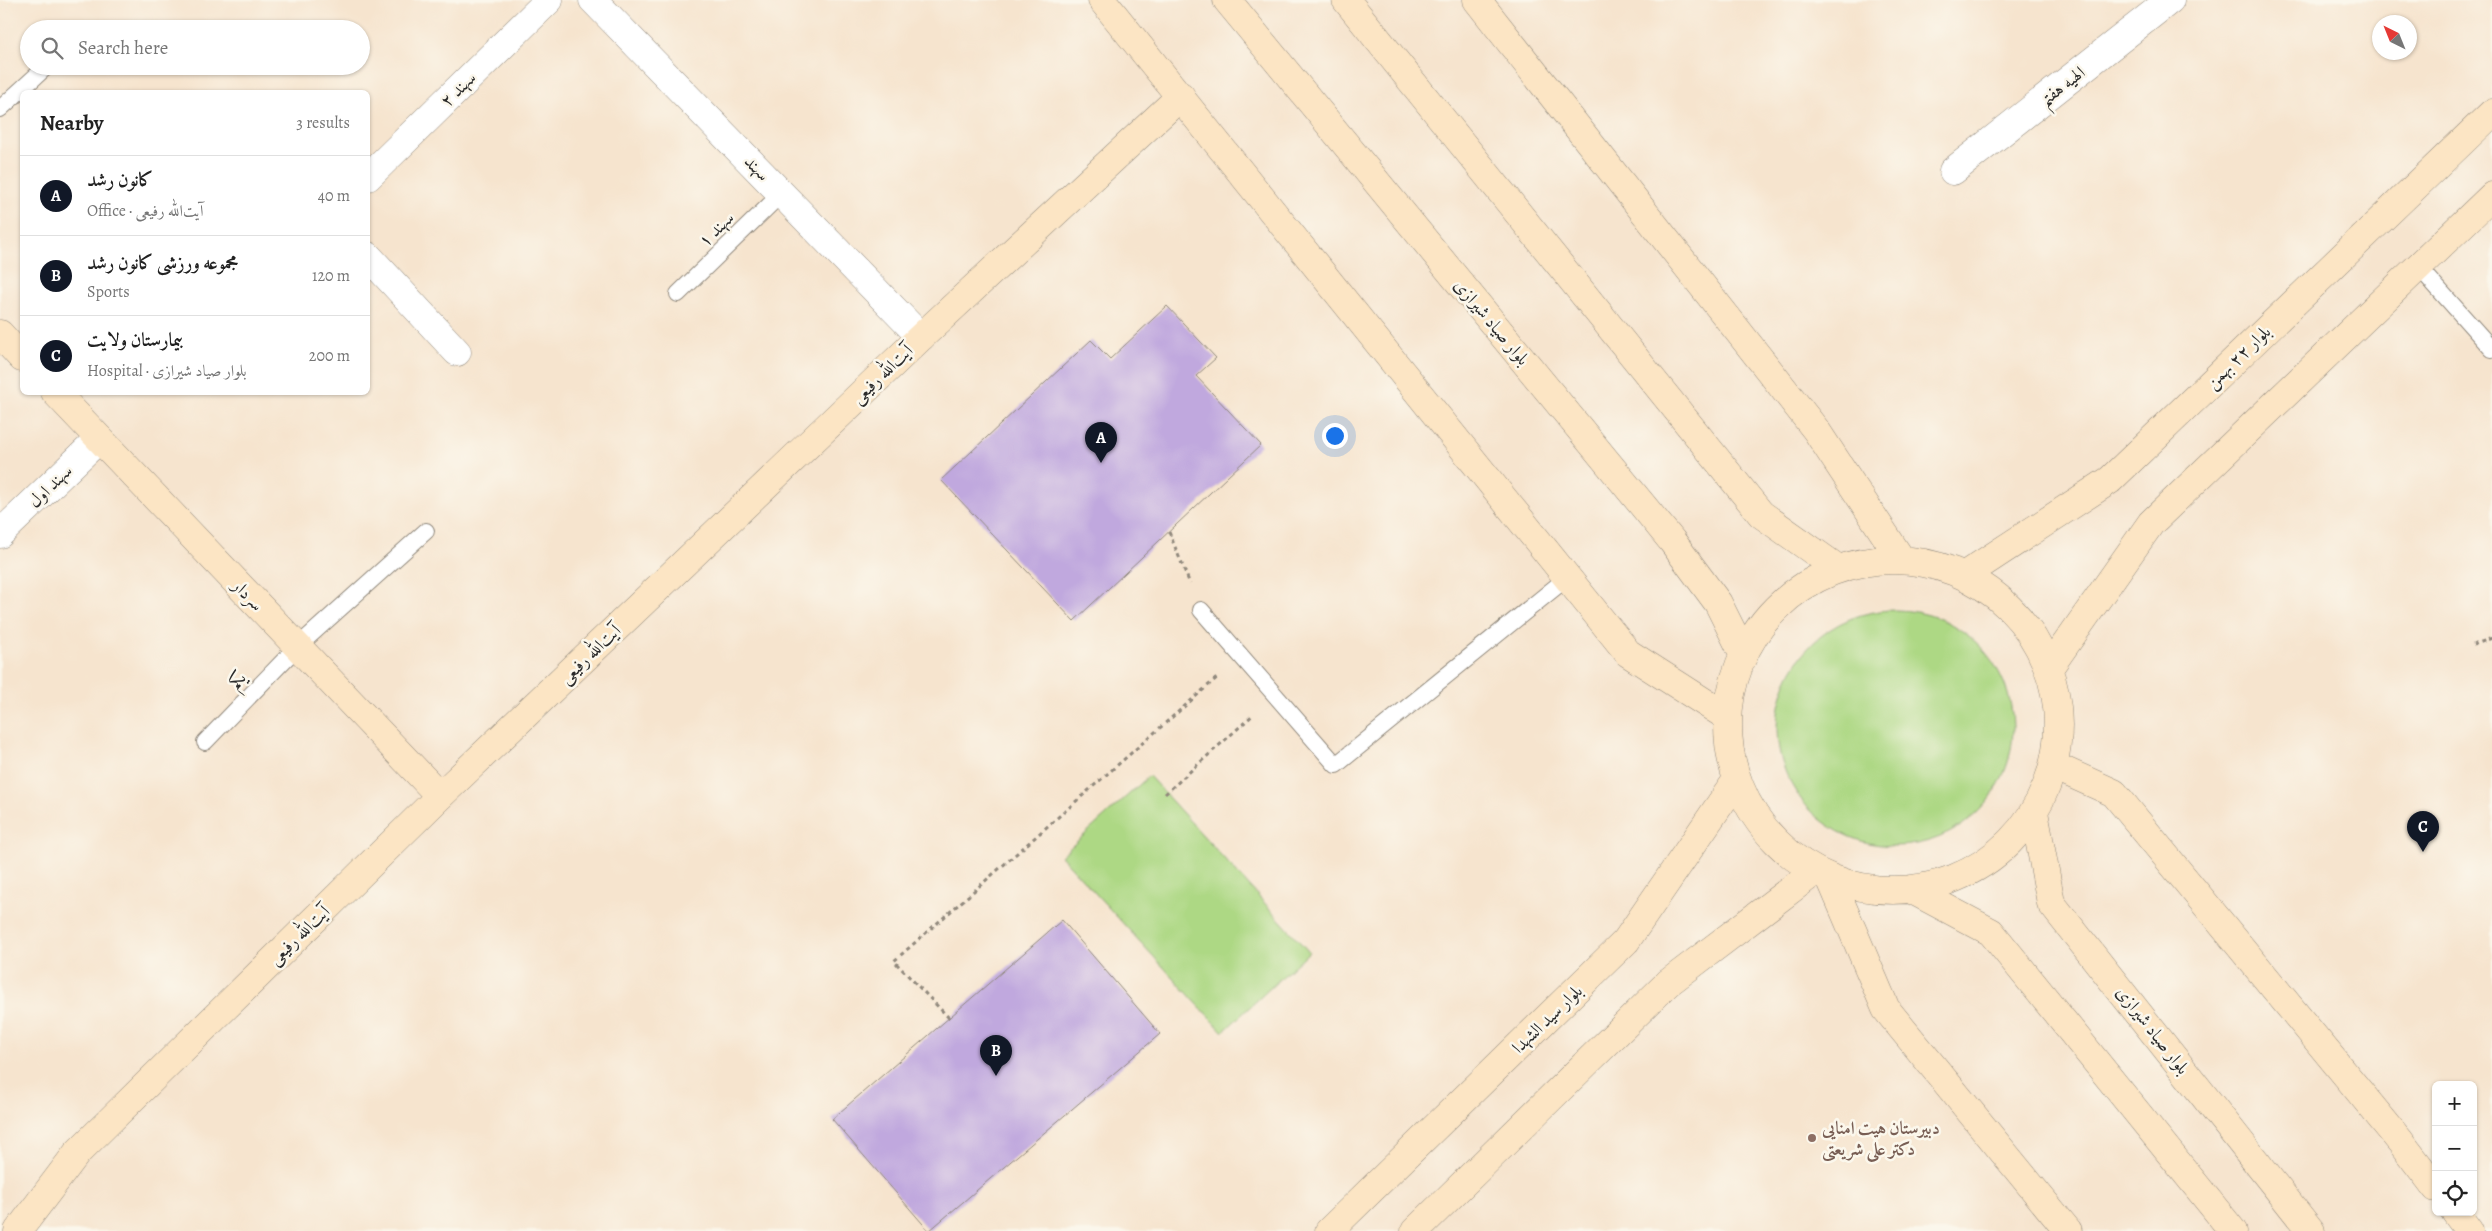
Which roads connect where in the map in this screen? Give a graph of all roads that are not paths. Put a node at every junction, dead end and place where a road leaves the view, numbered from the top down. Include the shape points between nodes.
1 (550, 0) edge
2 (593, 0) edge
3 (1102, 0) edge
4 (1227, 0) edge
5 (1346, 0) edge
6 (1476, 0) edge
7 (2170, 0) edge
8 (37, 75) edge
9 (21, 90) edge
10 (20, 91) edge
11 (1182, 96) junction
12 (0, 109) edge
13 (2492, 113) edge
14 (1953, 171) dead end
15 (370, 175) edge
16 (782, 193) junction
17 (2492, 196) edge
18 (370, 258) edge
19 (2418, 266) junction
20 (678, 294) dead end
21 (0, 334) edge
22 (922, 337) junction
23 (2492, 350) edge
24 (457, 352) dead end
25 (20, 356) edge
26 (58, 395) edge
27 (99, 439) junction
28 (426, 531) dead end
29 (0, 534) edge
30 (1902, 559) junction
31 (1837, 568) junction
32 (1965, 575) junction
33 (1568, 577) junction
34 (1201, 610) road end
35 (297, 647) junction
36 (1743, 653) junction
37 (2049, 668) junction
38 (1726, 716) junction
39 (205, 742) dead end
40 (2054, 766) junction
41 (1736, 781) junction
42 (440, 796) junction
43 (2034, 812) junction
44 (1823, 876) junction
45 (1912, 890) junction
46 (2432, 1183) edge
47 (2457, 1216) edge
48 (1338, 1223) edge
49 (18, 1231) edge
50 (1325, 1231) edge
51 (1415, 1231) edge
52 (2068, 1231) edge
53 (2233, 1231) edge
54 (2311, 1231) edge
55 (2469, 1231) edge

1 - 15 street, سهند ۲
2 - 16 street, سهند
3 - 11 street
4 - 36 street, بلوار صیاد شیرازی via 1672,540 1718,603
5 - 31 street via 1760,514
6 - 30 street via 1816,430
7 - 14 street, الهیه هفتم
8 - 9 lane
10 - 12 lane
11 - 22 street, آیت‌الله رفیعی
11 - 33 street
13 - 32 street, بلوار ۲۲ بهمن via 2110,480
16 - 20 lane, سهند ۱
16 - 22 street, سهند
17 - 19 street
18 - 24 street
19 - 23 lane
19 - 37 street via 2151,523
21 - 25 street
22 - 42 street, آیت‌الله رفیعی
26 - 27 street, سردار
27 - 29 street, سهند اول
27 - 35 street, سردار
28 - 35 lane, یکم
30 - 31 street
30 - 32 street
31 - 36 street via 1781,601
32 - 37 street via 2016,612
33 - 34 lane via 1336,766
33 - 38 street via 1628,653
35 - 39 lane, یکم
35 - 42 street, سردار
36 - 38 street
37 - 40 street via 2058,723
38 - 41 street
40 - 43 street
40 - 46 street via 2114,793
41 - 44 street via 1767,834
41 - 48 street, بلوار سید الشهدا via 1626,942
42 - 49 street, آیت‌الله رفیعی via 77,1153
43 - 45 street via 2002,850 1960,876
43 - 54 street, بلوار صیاد شیرازی via 2051,903
44 - 45 street via 1871,890
44 - 51 street via 1668,983
44 - 52 street via 1886,1009
45 - 53 street via 1992,932
47 - 55 street
48 - 50 lane

